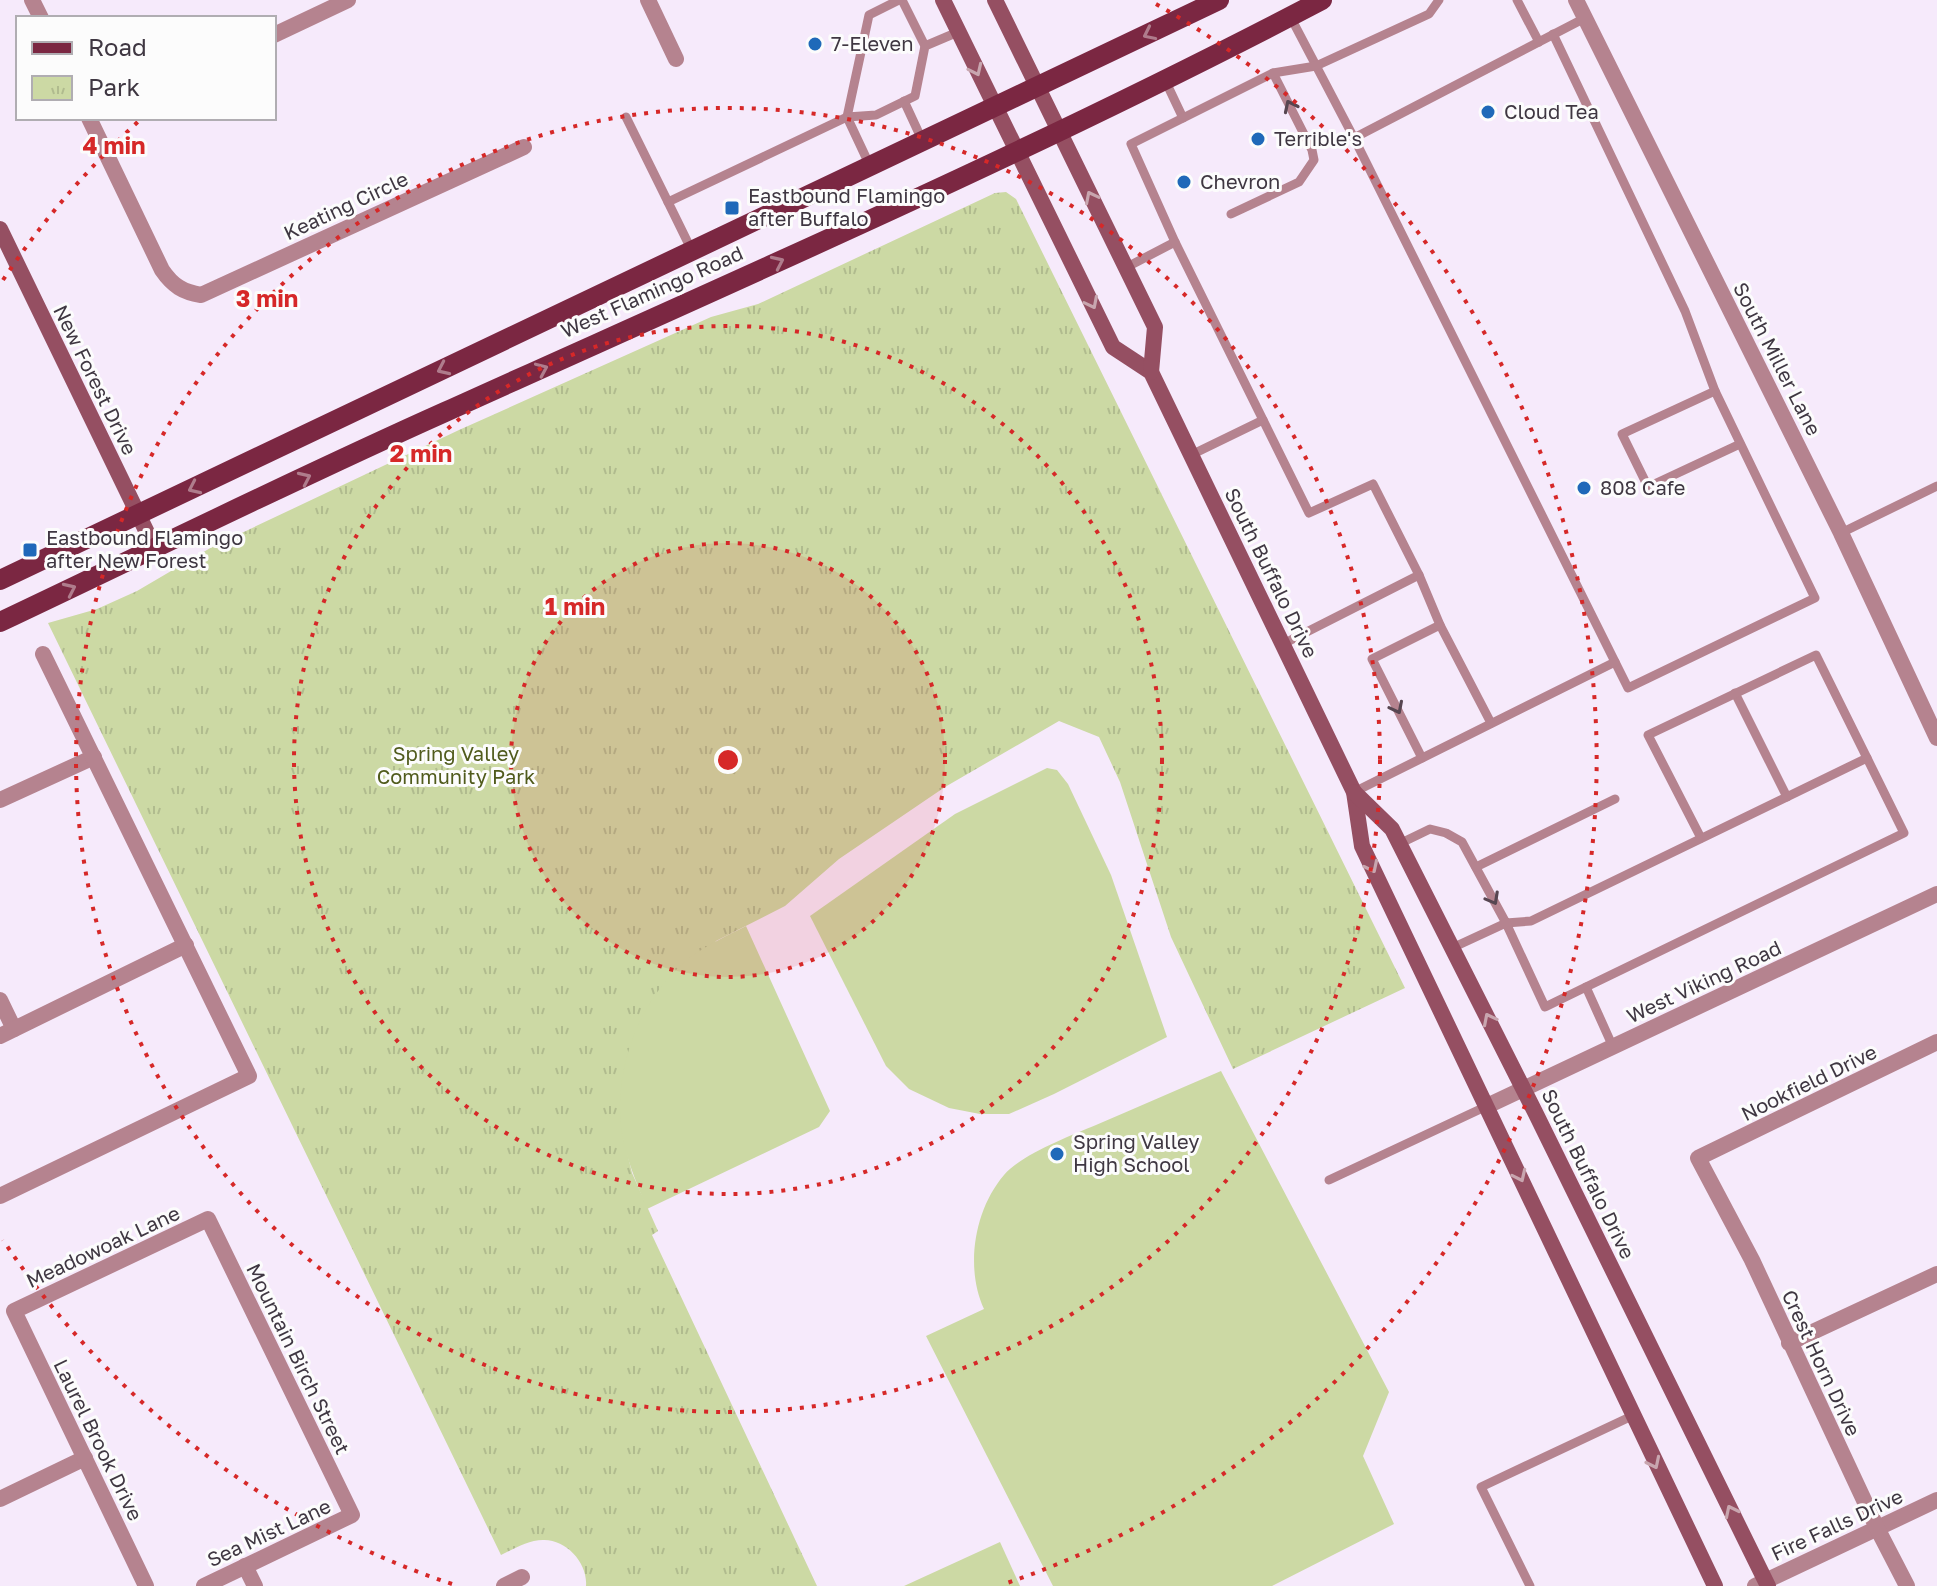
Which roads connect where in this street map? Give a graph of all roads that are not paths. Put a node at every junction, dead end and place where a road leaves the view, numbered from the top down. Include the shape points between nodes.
1 (348, 0) edge
2 (648, 0) edge
3 (901, 0) edge
4 (943, 0) edge
5 (995, 0) edge
6 (1219, 0) edge
7 (1322, 0) edge
8 (1439, 0) edge
9 (1517, 0) edge
10 (1576, 0) edge
11 (1290, 16) junction
12 (1585, 18) junction
13 (958, 32) junction
14 (276, 34) edge
15 (1553, 34) junction
16 (1539, 42) junction
17 (925, 46) junction
18 (676, 59) dead end
19 (1316, 66) junction
20 (1273, 73) junction
21 (1164, 78) junction
22 (1037, 88) junction
23 (904, 101) junction
24 (994, 108) junction
25 (626, 117) dead end
26 (847, 117) junction
27 (1183, 118) junction
28 (92, 120) edge
29 (1057, 130) junction
30 (1354, 138) junction
31 (924, 142) junction
32 (524, 147) dead end
33 (1015, 151) junction
34 (871, 167) junction
35 (668, 202) junction
36 (1231, 214) dead end
37 (0, 229) edge
38 (1175, 242) junction
39 (692, 251) junction
40 (1127, 267) junction
41 (1151, 372) junction
42 (1715, 391) junction
43 (1263, 420) junction
44 (1740, 444) junction
45 (1191, 455) junction
46 (1937, 486) edge
47 (138, 515) junction
48 (1841, 533) junction
49 (155, 549) junction
50 (1419, 575) junction
51 (0, 580) edge
52 (0, 622) edge
53 (1440, 625) junction
54 (1283, 644) junction
55 (43, 654) dead end
56 (1615, 662) junction
57 (1735, 693) junction
58 (1491, 723) junction
59 (1937, 738) edge
60 (94, 757) junction
61 (1422, 758) junction
62 (1867, 758) junction
63 (1354, 792) junction
64 (1787, 797) junction
65 (1615, 799) dead end
66 (0, 800) edge
67 (1701, 838) junction
68 (1399, 844) junction
69 (1476, 867) junction
70 (1937, 894) edge
71 (1506, 923) junction
72 (186, 945) junction
73 (1452, 948) junction
74 (1586, 987) junction
75 (0, 1000) edge
76 (7, 1033) edge
77 (1937, 1042) edge
78 (1613, 1047) junction
79 (1524, 1089) junction
80 (1487, 1106) junction
81 (1698, 1158) joint
82 (1329, 1180) dead end
83 (0, 1196) edge
84 (208, 1219) joint
85 (1937, 1274) edge
86 (14, 1311) joint
87 (1789, 1343) junction
88 (1632, 1416) junction
89 (85, 1458) junction
90 (0, 1499) edge
91 (1937, 1500) edge
92 (352, 1515) joint
93 (1877, 1528) junction
94 (245, 1566) junction
95 (522, 1577) dead end
96 (1763, 1584) edge
97 (146, 1586) edge
98 (204, 1586) edge
99 (255, 1586) edge
100 (504, 1586) edge
101 (1530, 1586) edge
102 (1715, 1586) edge
103 (1907, 1586) edge

1 - 14 street
2 - 18 street
3 - 17 lane
3 - 26 lane via 869,15
4 - 13 main road
5 - 22 main road
6 -> 22 main road, West Flamingo Road
7 - 11 main road, West Flamingo Road
8 - 19 lane via 1429,14
9 - 16 lane
10 - 12 street, South Miller Lane
11 - 19 lane
11 - 21 main road, West Flamingo Road
12 - 15 lane
12 - 48 street, South Miller Lane
13 - 17 lane
13 -> 24 main road
15 - 16 lane
15 - 42 lane via 1685,311
16 - 30 lane
17 - 23 lane via 915,96
19 - 20 lane
19 - 30 lane
20 - 27 lane
36 -> 20 lane via 1299,182 1314,160
21 - 27 lane
21 - 29 main road, West Flamingo Road
22 - 24 main road, West Flamingo Road
22 - 29 main road
23 - 26 lane via 876,115
23 - 31 lane
24 - 31 main road, West Flamingo Road
24 - 33 main road
25 - 35 lane
26 - 34 lane
26 - 35 lane
27 - 38 lane via 1131,144
28 - 32 street, Keating Circle via 162,270 172,284 201,295
29 - 33 main road, West Flamingo Road
40 -> 29 main road
30 - 56 lane
31 - 34 main road, West Flamingo Road
33 -> 41 main road via 1113,347
49 -> 33 main road, West Flamingo Road
34 - 39 main road, West Flamingo Road
35 - 39 lane
37 - 47 main road, New Forest Drive
38 - 40 lane
38 - 43 lane
39 -> 47 main road, West Flamingo Road
40 - 41 main road via 1155,327
41 - 45 main road, South Buffalo Drive
42 - 44 lane
42 - 44 lane via 1622,434 1648,487
43 - 45 lane
43 - 50 lane via 1309,513 1373,484
44 - 56 lane via 1815,598 1628,688
45 - 54 main road, South Buffalo Drive
46 - 48 lane
47 - 49 main road, New Forest Drive
47 - 51 main road, West Flamingo Road
48 - 59 street, South Miller Lane
52 -> 49 main road, West Flamingo Road
50 - 53 lane
50 - 54 lane
53 - 58 lane
53 -> 61 lane via 1372,659
54 - 63 main road, South Buffalo Drive
55 - 60 street
56 - 58 lane
57 - 62 lane via 1816,655
57 - 64 lane
57 - 67 lane via 1648,735
58 - 61 lane
60 - 66 street
60 - 72 street
61 - 63 lane
62 - 64 lane
62 - 74 lane via 1904,833
63 - 68 main road, South Buffalo Drive via 1392,829
63 -> 80 main road, South Buffalo Drive via 1362,846
64 - 67 lane
65 - 69 lane
67 - 71 lane via 1531,921
68 - 69 lane via 1430,829 1446,833 1462,842
68 - 73 main road, South Buffalo Drive
69 -> 71 lane
70 - 78 street, West Viking Road
71 - 73 lane
71 - 74 lane via 1545,1007
72 - 76 street
72 - 83 street via 249,1076
79 -> 73 main road, South Buffalo Drive
74 - 78 lane
75 - 76 street
77 - 81 street, Nookfield Drive
78 - 79 street, West Viking Road
79 - 80 street, West Viking Road
96 -> 79 main road, South Buffalo Drive
80 - 82 lane
80 -> 88 main road, South Buffalo Drive
81 - 87 street, Crest Horn Drive
84 - 86 street, Meadowoak Lane
84 - 92 street, Mountain Birch Street
85 - 87 street
86 - 89 street, Laurel Brook Drive
87 - 93 street, Crest Horn Drive
88 - 101 lane via 1481,1487
88 -> 102 main road, South Buffalo Drive
89 - 90 street
89 - 97 street, Laurel Brook Drive
91 - 93 street, Fire Falls Drive
92 - 94 street, Sea Mist Lane
93 - 96 street, Fire Falls Drive
93 - 103 street, Crest Horn Drive
94 - 98 street, Sea Mist Lane
94 - 99 street
95 - 100 street

